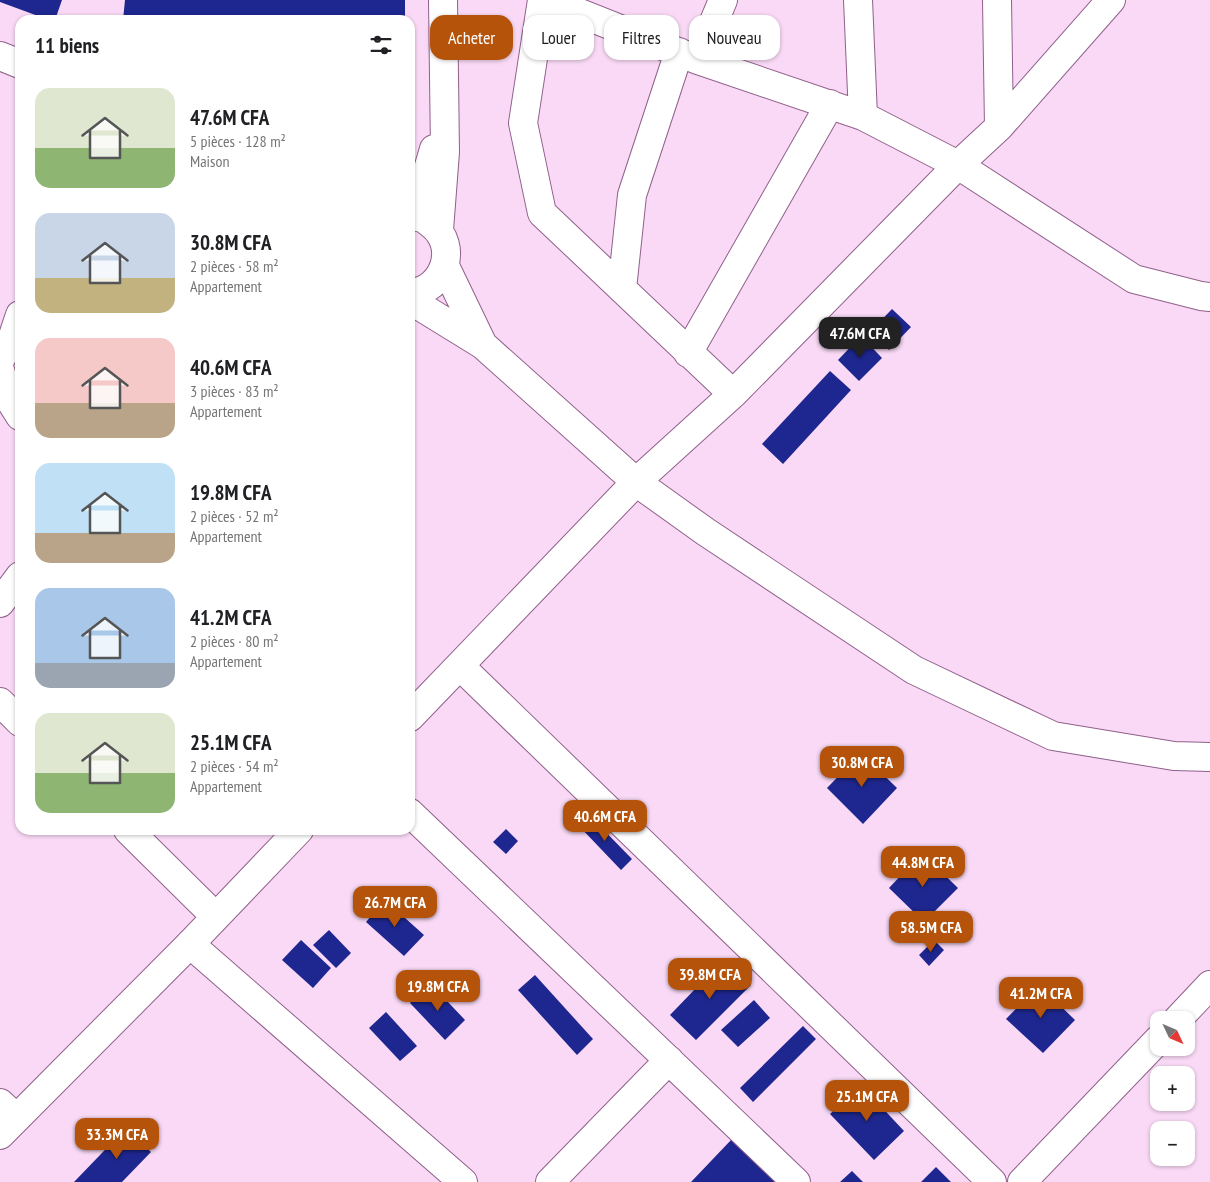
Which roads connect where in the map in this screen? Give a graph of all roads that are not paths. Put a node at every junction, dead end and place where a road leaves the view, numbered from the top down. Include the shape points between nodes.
1 (443, 0) edge
2 (542, 0) edge
3 (547, 0) edge
4 (722, 0) edge
5 (858, 0) edge
6 (997, 0) edge
7 (1111, 0) edge
8 (0, 56) edge
9 (688, 56) junction
10 (15, 62) edge
11 (830, 104) junction
12 (444, 116) junction
13 (863, 116) junction
14 (999, 127) junction
15 (958, 165) junction
16 (415, 199) edge
17 (415, 217) edge
18 (439, 230) junction
19 (445, 266) junction
20 (622, 289) junction
21 (415, 293) edge
22 (1210, 297) edge
23 (415, 303) edge
24 (15, 330) edge
25 (483, 345) junction
26 (688, 353) junction
27 (0, 360) edge
28 (0, 370) edge
29 (733, 394) junction
30 (15, 408) edge
31 (636, 482) junction
32 (15, 583) edge
33 (0, 603) edge
34 (460, 666) junction
35 (0, 702) edge
36 (415, 712) edge
37 (15, 717) edge
38 (1210, 758) edge
39 (415, 818) edge
40 (133, 835) edge
41 (294, 835) edge
42 (215, 916) junction
43 (190, 944) junction
44 (1210, 985) edge
45 (1185, 1011) edge
46 (1150, 1048) edge
47 (669, 1060) junction
48 (5, 1119) edge
49 (463, 1182) edge
50 (550, 1182) edge
51 (796, 1182) edge
52 (992, 1182) edge
53 (1022, 1182) edge

1 - 12 street
2 - 20 street via 523,123 542,213
3 - 9 street
4 - 9 street
5 - 13 street
6 - 14 street
7 - 14 street
8 - 10 street
9 - 11 street
9 - 20 street via 632,195
11 - 13 street
11 - 26 street
12 - 16 street via 424,183
12 - 18 street via 445,152
13 - 15 street
14 - 15 street
15 - 22 street via 1134,279
15 - 29 street
17 - 18 street via 423,218
18 - 19 street via 446,247
19 - 21 street via 436,283
19 - 25 street
20 - 26 street
23 - 25 street
24 - 27 street
25 - 31 street
26 - 29 street
28 - 30 street
29 - 31 street
31 - 34 street
31 - 38 street via 914,670 1053,736 1174,756
32 - 33 street
34 - 36 street
34 - 52 street
35 - 37 street
39 - 47 street
40 - 42 street
41 - 42 street
42 - 43 street
43 - 48 street
43 - 49 street
44 - 45 street
46 - 53 street
47 - 50 street
47 - 51 street

